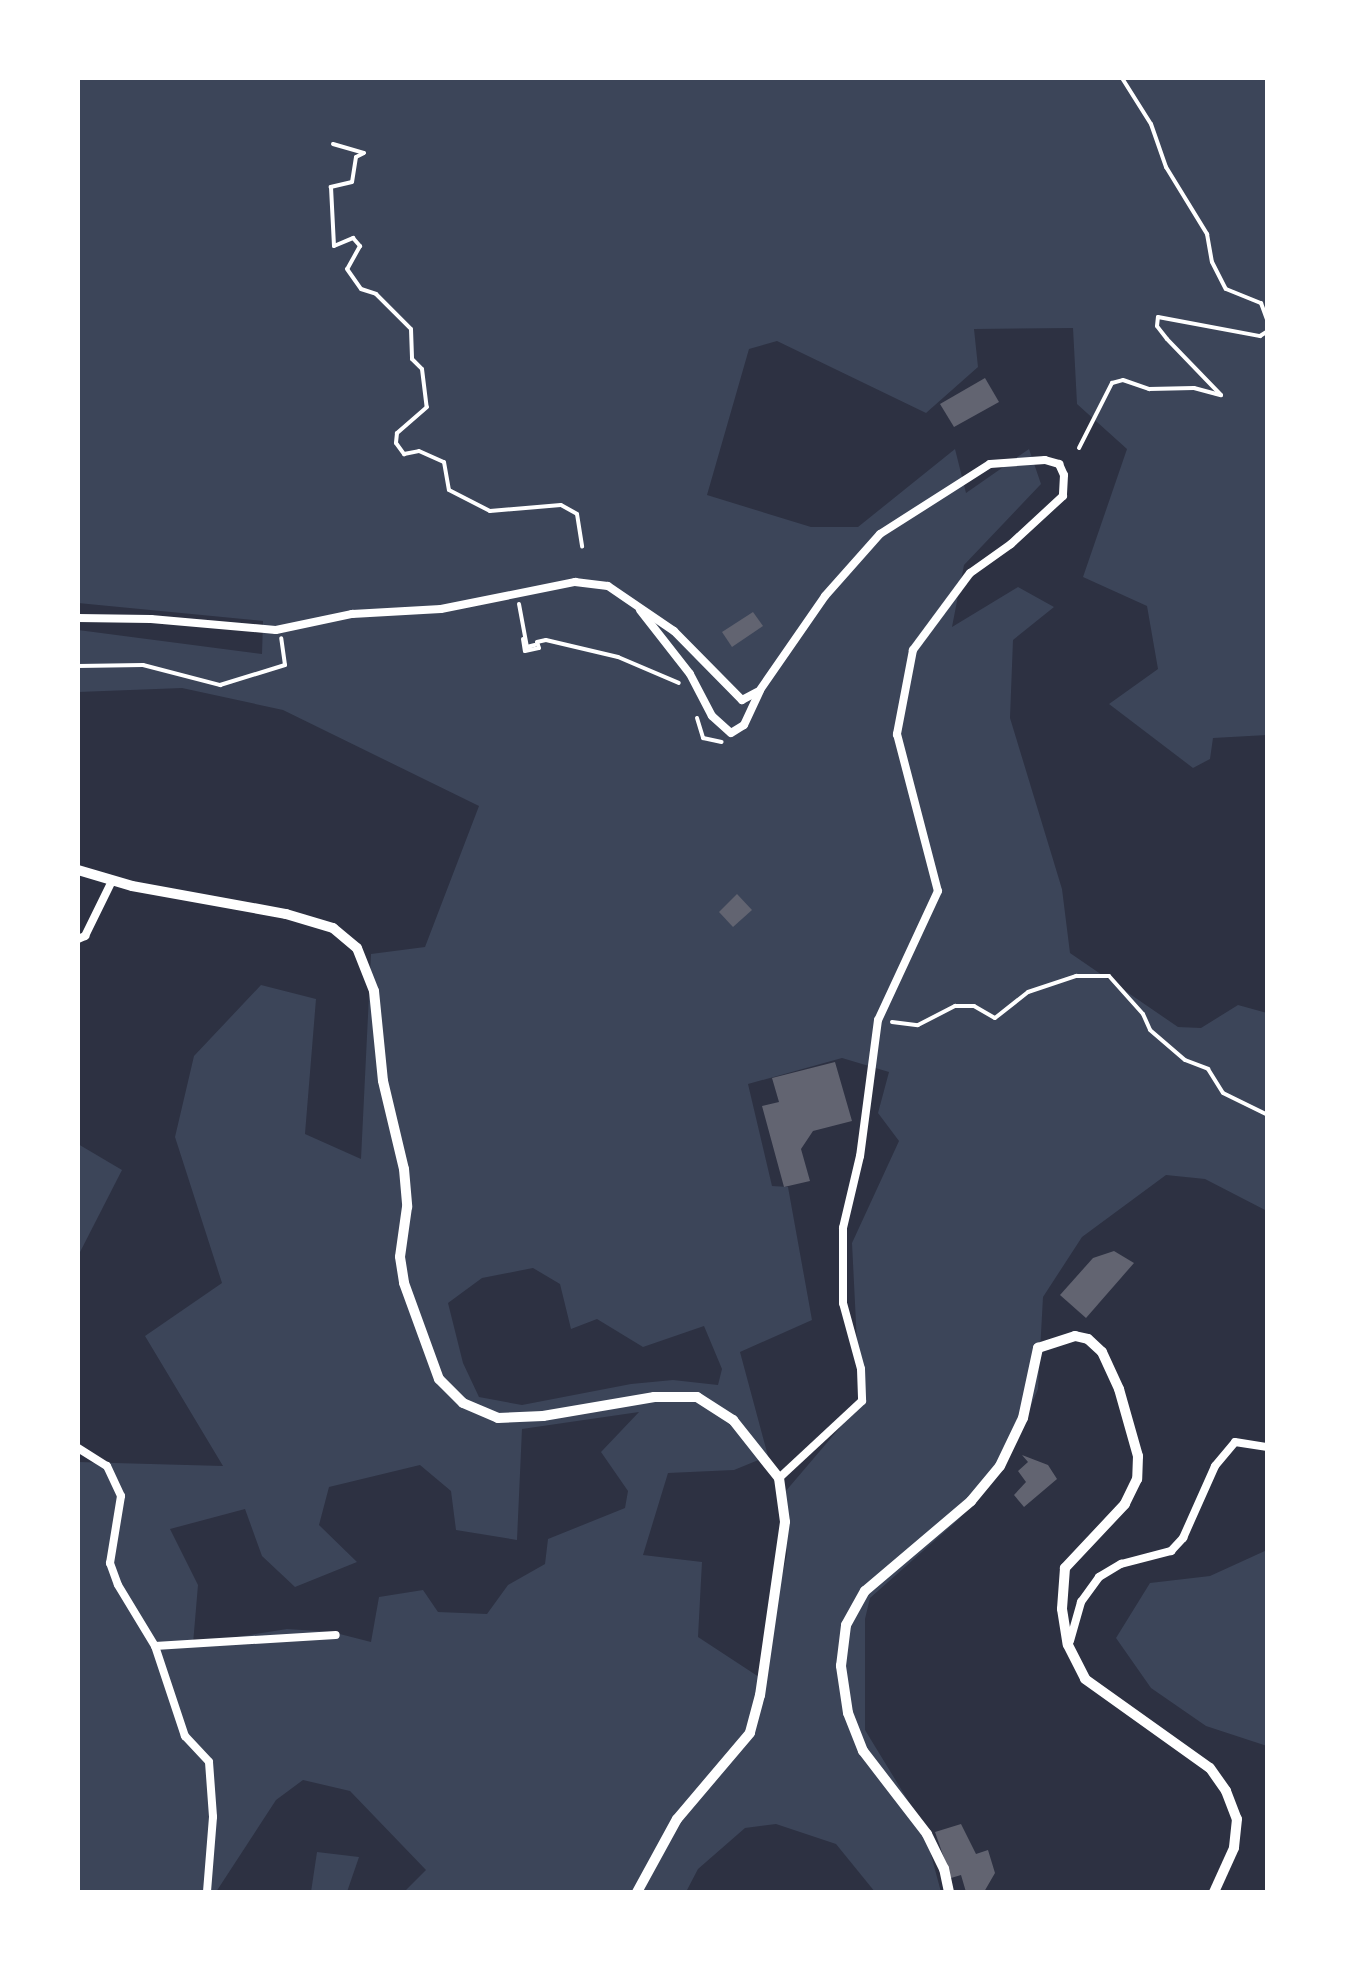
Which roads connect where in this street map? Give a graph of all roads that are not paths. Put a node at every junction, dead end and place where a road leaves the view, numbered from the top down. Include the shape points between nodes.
1 (640, 610) junction
2 (78, 618) edge
3 (760, 690) junction
4 (78, 870) edge
5 (112, 881) junction
6 (78, 939) edge
7 (1268, 1447) edge
8 (78, 1448) edge
9 (779, 1478) junction
10 (336, 1635) dead end
11 (156, 1646) junction
12 (1068, 1646) junction
13 (207, 1892) edge
14 (637, 1892) edge
15 (949, 1892) edge
16 (1214, 1892) edge

1 - 2 street via 608,586 575,582 441,609 352,614 276,630
1 - 3 street via 674,631 742,700
1 - 3 street via 690,674 712,716 731,733 744,726
3 - 9 street via 825,596 880,534 990,464 1059,464 1063,496 970,573 913,650 897,734 938,891 878,1020 843,1228 843,1304 861,1369 862,1401
4 - 5 street
5 - 6 street
5 - 9 street via 286,914 333,928 357,948 374,991 383,1081 404,1169 404,1283 439,1379 463,1403 498,1418 654,1396 697,1397 733,1420
7 - 12 street via 1235,1442 1215,1466 1171,1551 1099,1576 1081,1602
8 - 11 street via 107,1466 121,1496 110,1563
9 - 14 street via 785,1522 750,1732 677,1819
10 - 11 street
11 - 13 street via 184,1736 209,1762 214,1802
12 - 15 street via 1065,1568 1125,1504 1137,1479 1138,1456 1102,1352 1075,1336 1038,1348 1023,1418 1000,1466 971,1500 865,1591 846,1625 841,1666 848,1713 863,1751 928,1834
12 - 16 street via 1085,1680 1210,1768 1226,1791 1237,1819 1234,1848

